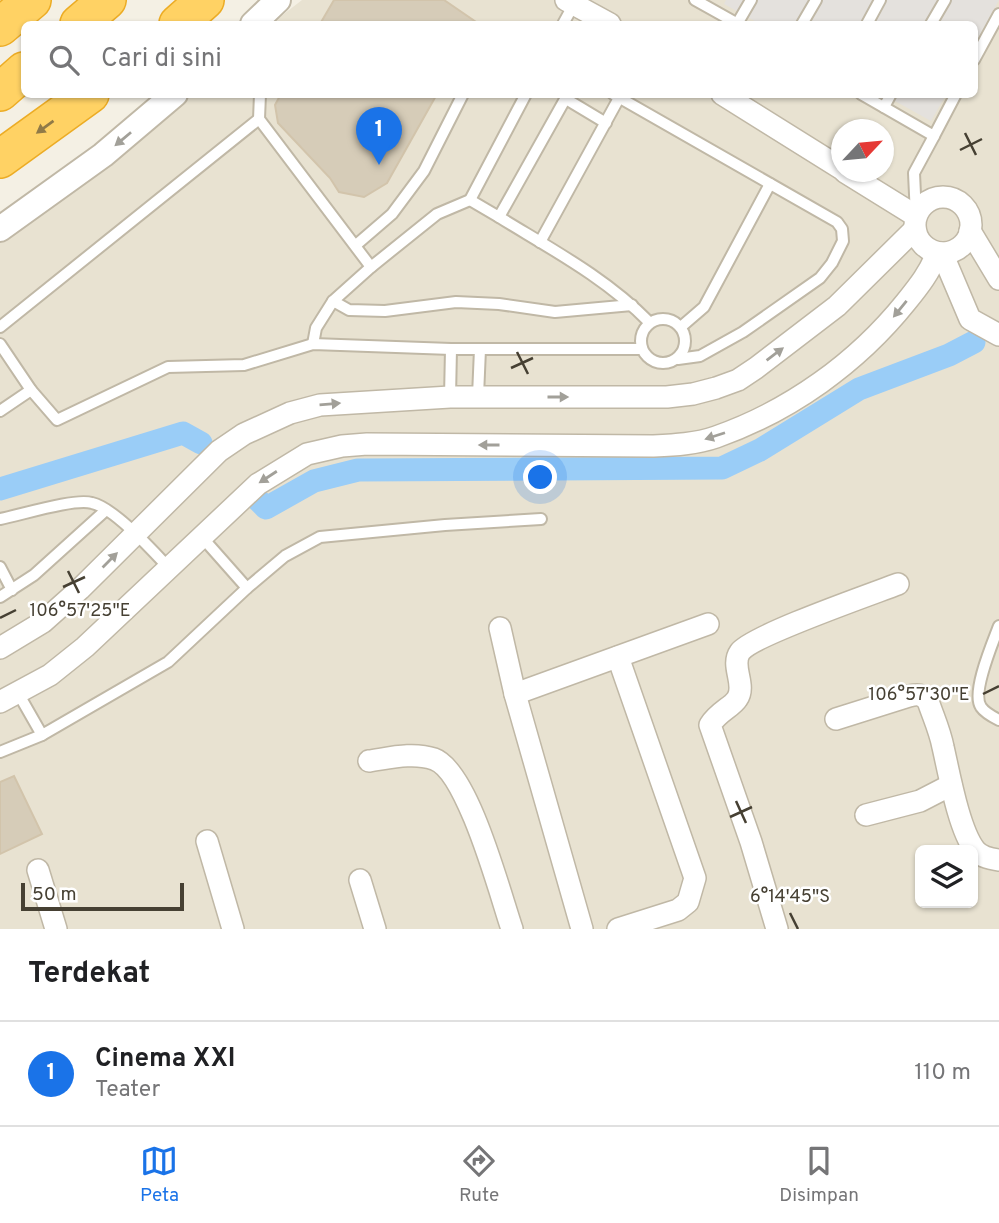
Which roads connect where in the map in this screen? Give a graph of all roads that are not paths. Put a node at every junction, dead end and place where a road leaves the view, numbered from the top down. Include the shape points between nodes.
1 (32, 0) edge
2 (107, 0) edge
3 (205, 0) edge
4 (278, 0) edge
5 (695, 0) edge
6 (751, 0) edge
7 (816, 0) edge
8 (880, 0) edge
9 (945, 0) edge
10 (570, 2) edge
11 (999, 15) edge
12 (82, 21) edge
13 (181, 21) edge
14 (256, 21) edge
15 (564, 21) edge
16 (602, 21) edge
17 (733, 21) edge
18 (740, 21) edge
19 (804, 21) edge
20 (869, 21) edge
21 (933, 21) edge
22 (0, 26) edge
23 (978, 54) edge
24 (21, 74) edge
25 (0, 92) edge
26 (84, 98) edge
27 (169, 98) edge
28 (260, 98) edge
29 (461, 98) edge
30 (524, 98) edge
31 (566, 98) edge
32 (568, 98) edge
33 (615, 98) edge
34 (620, 98) edge
35 (728, 98) edge
36 (868, 98) edge
37 (889, 98) edge
38 (954, 98) edge
39 (884, 107) junction
40 (259, 119) junction
41 (606, 123) junction
42 (934, 135) junction
43 (0, 159) edge
44 (831, 162) edge
45 (860, 182) edge
46 (770, 184) junction
47 (470, 200) junction
48 (499, 217) junction
49 (915, 222) junction
50 (0, 229) edge
51 (970, 231) junction
52 (540, 242) junction
53 (356, 245) junction
54 (939, 253) junction
55 (371, 267) junction
56 (999, 279) edge
57 (333, 301) junction
58 (632, 305) junction
59 (649, 322) junction
60 (681, 326) junction
61 (0, 327) edge
62 (999, 335) edge
63 (0, 344) edge
64 (313, 344) junction
65 (451, 349) junction
66 (480, 349) junction
67 (642, 349) junction
68 (678, 359) junction
69 (31, 390) junction
70 (478, 396) junction
71 (450, 397) junction
72 (0, 411) edge
73 (106, 510) junction
74 (0, 519) edge
75 (541, 519) dead end
76 (136, 534) junction
77 (201, 536) junction
78 (0, 566) edge
79 (168, 567) junction
80 (898, 584) dead end
81 (247, 588) junction
82 (12, 590) junction
83 (0, 597) edge
84 (708, 624) dead end
85 (999, 626) edge
86 (500, 628) dead end
87 (0, 648) edge
88 (618, 657) junction
89 (514, 694) junction
90 (9, 698) edge
91 (836, 719) dead end
92 (999, 720) edge
93 (42, 735) junction
94 (0, 752) edge
95 (369, 761) dead end
96 (951, 785) junction
97 (866, 815) dead end
98 (207, 841) dead end
99 (999, 860) edge
100 (38, 870) dead end
101 (360, 880) dead end
102 (56, 929) edge
103 (233, 929) edge
104 (375, 929) edge
105 (512, 929) edge
106 (582, 929) edge
107 (618, 929) edge
108 (777, 929) edge

1 - 22 highway
2 - 12 highway
3 - 13 highway
4 - 14 street
5 - 17 lane
6 - 18 lane
7 - 19 lane
8 - 20 lane
9 - 21 lane
10 - 15 lane
10 - 16 street
11 - 23 lane
24 - 25 highway
26 -> 43 highway
27 -> 50 street via 103,155
28 - 40 lane
29 - 53 lane via 424,171 392,214
30 - 47 lane
31 - 48 lane
32 - 41 lane
33 - 41 lane
34 - 46 lane
35 - 44 street
36 - 39 lane
37 - 39 lane
38 - 42 lane
39 - 42 lane
40 - 53 lane
40 - 61 lane
41 - 52 lane
42 - 49 lane via 914,173
45 - 49 street
46 - 60 lane via 704,307
46 - 68 lane via 837,222 843,241 832,263 820,278 743,332 700,356
47 - 48 lane
47 - 55 lane via 437,214
48 - 52 lane
49 - 51 street via 924,204 936,197 950,198 970,217
49 - 54 street via 918,240
70 -> 49 street via 667,397 727,384 756,368 837,306
51 - 54 street via 965,243 954,251
51 - 56 street
52 - 58 lane via 599,278
53 - 55 lane
54 - 62 street via 970,319
54 -> 77 street via 930,272 883,331 846,364 795,400 715,437 653,446 342,446 307,454 286,466 258,484
55 - 57 lane
57 - 58 lane via 349,310 385,311 456,302 555,312
57 - 64 lane via 316,328
58 - 59 lane
59 - 60 lane via 666,317
59 - 67 lane via 641,335
60 - 68 lane via 687,343
63 - 69 lane
64 - 65 lane
64 - 69 lane via 244,365 168,367 57,420
65 - 66 lane
65 - 71 lane
66 - 67 lane
66 - 70 lane
67 - 68 lane via 651,360 665,364
69 - 72 lane
70 - 71 street
76 -> 71 street via 219,450 290,413 320,405
73 - 74 lane via 96,503 79,502
73 - 76 lane
73 - 82 lane
75 - 81 lane via 320,537 285,556
76 - 79 lane
87 -> 76 street via 43,622
77 - 79 street
77 - 81 lane
78 - 82 lane
79 - 90 street via 85,648 51,675
80 - 108 street via 741,649 736,659 737,700 710,725
81 - 93 lane via 168,662
82 - 83 lane
84 - 88 street
85 - 92 lane via 985,660 978,701
86 - 89 street
88 - 89 street
88 - 107 street via 695,878 688,902 678,910
89 - 106 street
90 - 93 lane
91 - 96 street via 909,695 923,696 943,744
93 - 94 lane
95 - 105 street via 413,755 447,767 459,783 482,839
96 - 97 street via 920,801
96 - 99 street via 976,853
98 - 103 street
100 - 102 street
101 - 104 street

